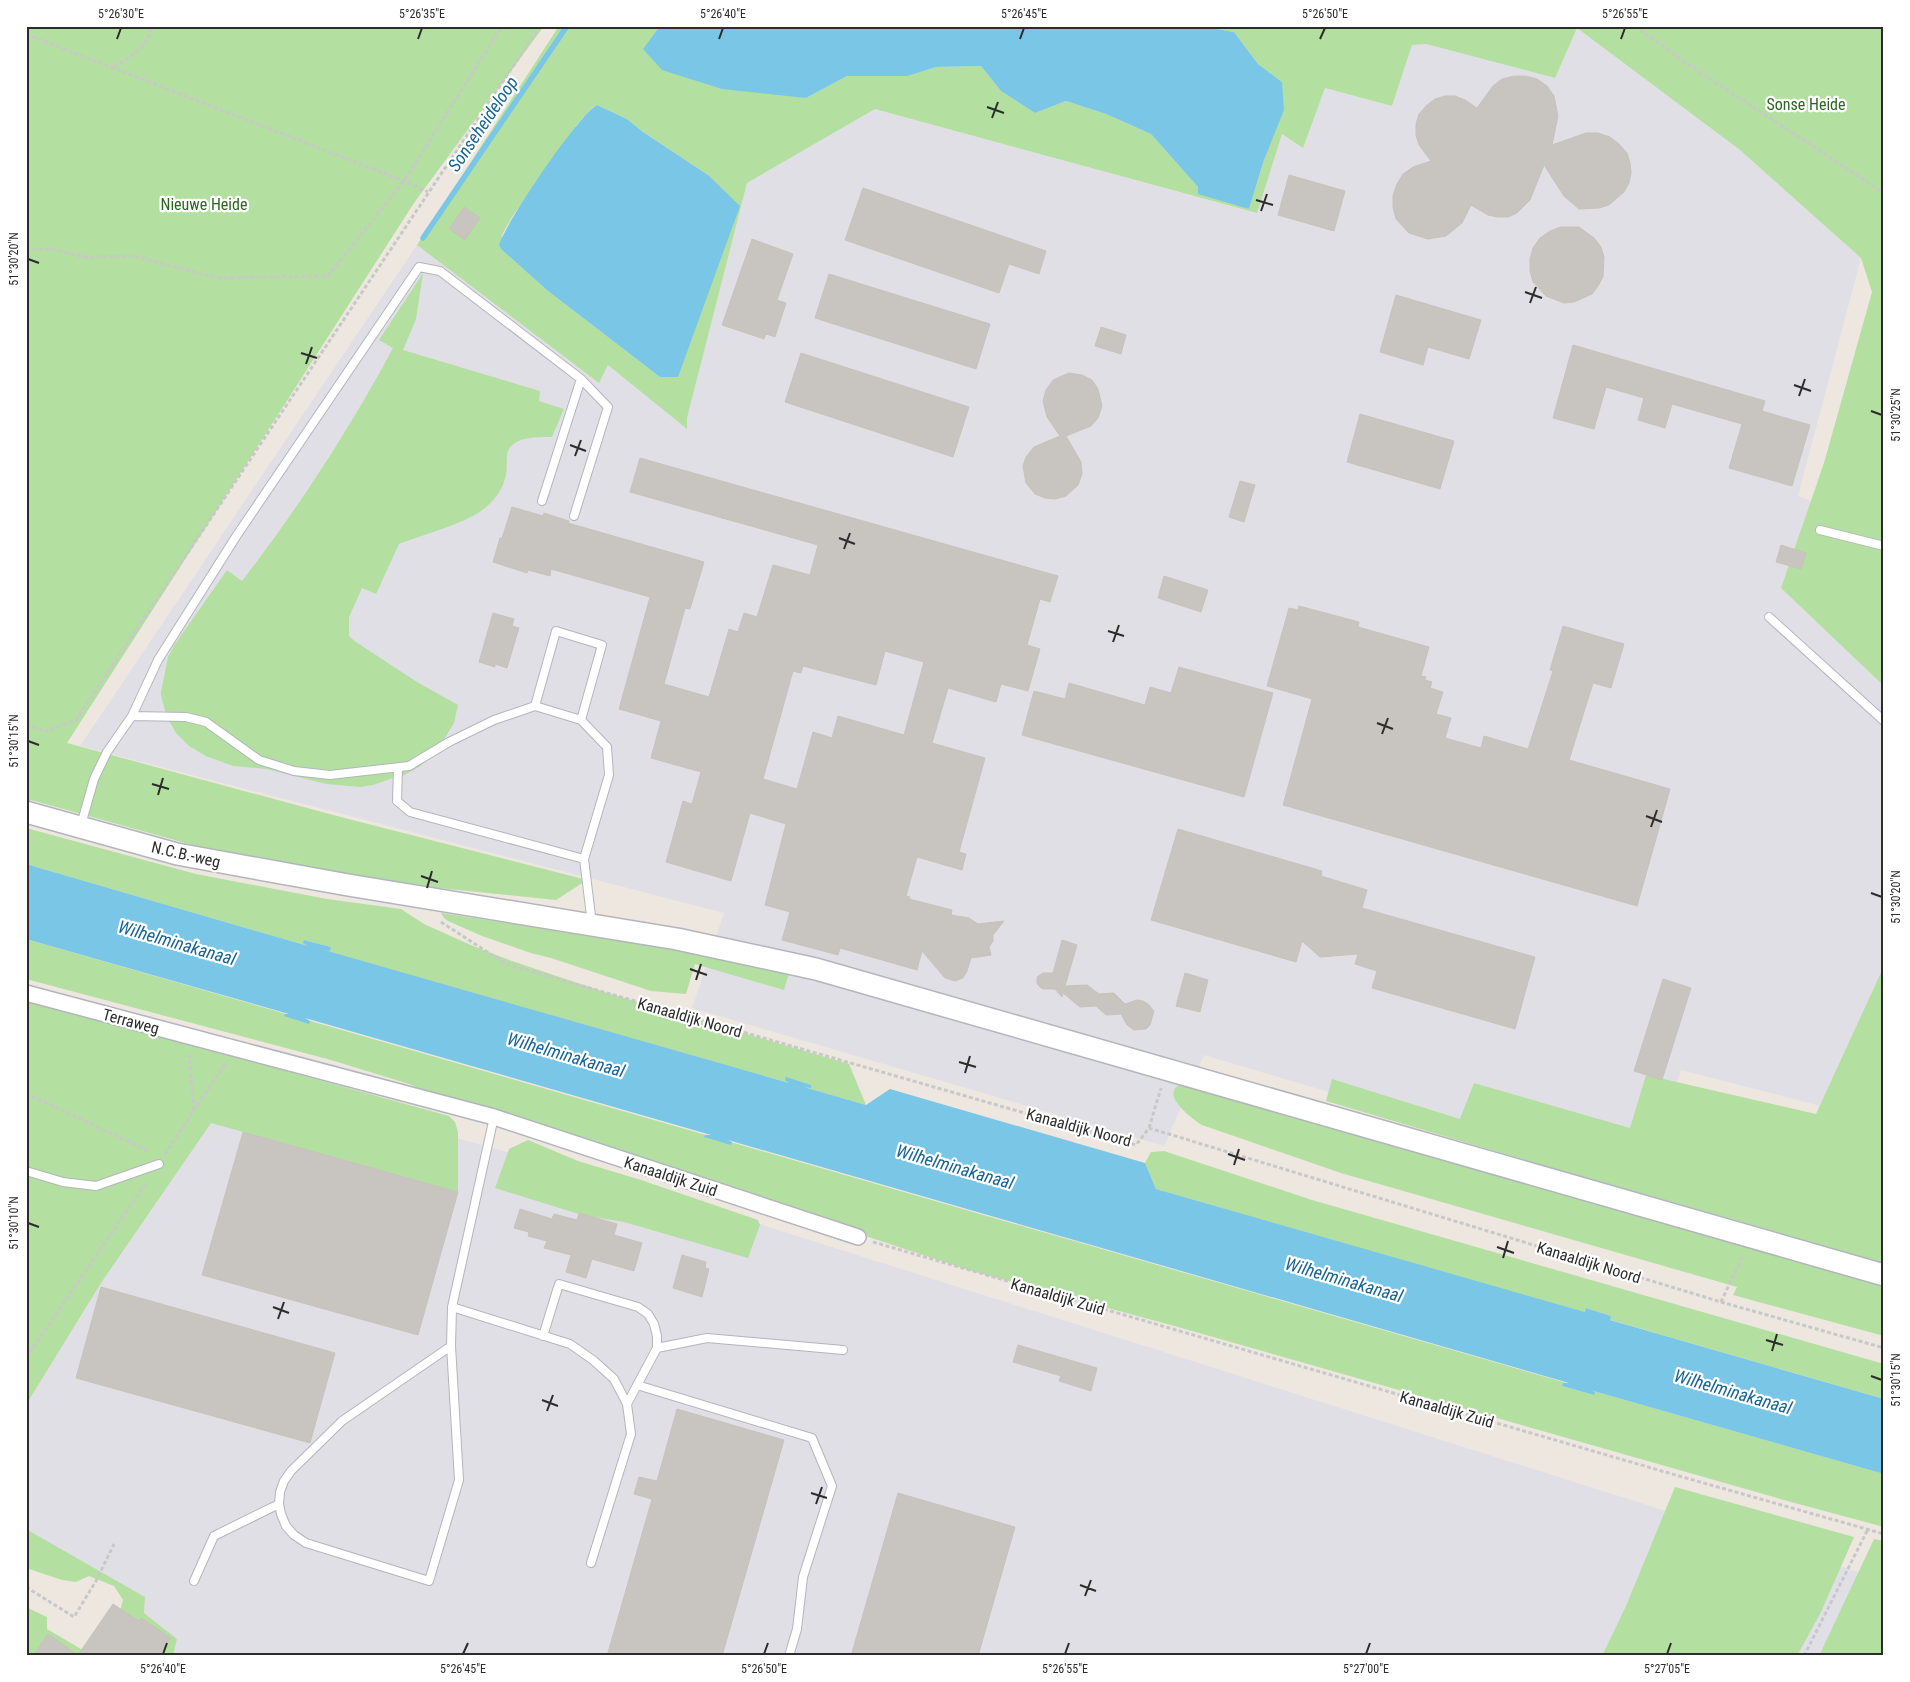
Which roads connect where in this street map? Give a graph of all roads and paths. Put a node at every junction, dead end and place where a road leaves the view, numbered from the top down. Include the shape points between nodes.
1 (153, 26) edge
2 (502, 26) edge
3 (540, 26) edge
4 (1635, 26) edge
5 (26, 34) edge
6 (113, 67) junction
7 (404, 181) junction
8 (428, 192) junction
9 (1884, 192) edge
10 (26, 249) edge
11 (581, 379) junction
12 (542, 501) dead end
13 (574, 516) dead end
14 (1820, 530) dead end
15 (1884, 546) edge
16 (1769, 617) dead end
17 (534, 706) junction
18 (132, 716) junction
19 (581, 720) junction
20 (1884, 721) edge
21 (26, 725) edge
22 (398, 768) junction
23 (26, 812) edge
24 (80, 827) junction
25 (584, 859) junction
26 (436, 918) dead end
27 (592, 925) junction
28 (26, 993) edge
29 (188, 1036) junction
30 (235, 1049) junction
31 (1166, 1070) junction
32 (26, 1094) edge
33 (194, 1110) junction
34 (494, 1117) junction
35 (1149, 1128) junction
36 (154, 1154) dead end
37 (160, 1161) joint
38 (26, 1171) edge
39 (150, 1177) dead end
40 (1752, 1236) junction
41 (858, 1237) joint
42 (1884, 1275) edge
43 (1720, 1302) junction
44 (452, 1307) junction
45 (544, 1336) junction
46 (451, 1346) junction
47 (657, 1348) junction
48 (1884, 1348) edge
49 (843, 1350) dead end
50 (26, 1358) edge
51 (637, 1385) junction
52 (627, 1404) junction
53 (278, 1504) junction
54 (1868, 1529) junction
55 (1884, 1534) edge
56 (114, 1544) dead end
57 (591, 1563) dead end
58 (194, 1581) dead end
59 (26, 1587) edge
60 (789, 1656) edge
61 (1804, 1656) edge

1 - 6 path via 138,52
2 - 7 path
3 - 8 path
4 - 9 path
5 - 6 path
6 - 7 path
7 - 8 path
7 - 10 path via 328,276 217,278 134,256 84,257 53,248
8 - 21 path via 76,720 47,731
11 - 12 lane
11 - 13 lane via 608,407
11 - 18 lane via 440,271 419,267 232,544 158,660
14 - 15 lane
16 - 20 lane
17 - 19 lane
17 - 19 lane via 556,632 602,645
17 - 22 lane via 494,720 409,766
18 - 22 lane via 186,717 206,722 259,760 294,771 330,775
18 - 24 lane via 106,752
19 - 25 lane via 607,747 609,776
22 - 25 lane via 397,801 410,812
23 - 24 street, N.C.B.-weg
24 - 27 street, N.C.B.-weg via 177,854
25 - 27 lane
26 - 35 path, Kanaaldijk Noord via 506,964 1136,1145
27 - 31 street via 677,939 816,969
28 - 29 street, Terraweg
29 - 30 street, Terraweg
29 - 33 path
30 - 33 path
30 - 34 street, Kanaaldijk Zuid
31 - 35 path
31 - 40 street
32 - 36 path
33 - 37 path
34 - 41 street, Kanaaldijk Zuid
34 - 44 lane
35 - 43 path, Kanaaldijk Noord
37 - 38 lane via 96,1186 63,1182
39 - 50 path
40 - 42 street
40 - 43 path
41 - 54 path, Kanaaldijk Zuid
43 - 48 path, Kanaaldijk Noord
44 - 45 lane
44 - 46 lane
45 - 47 lane via 559,1284 638,1307 654,1324
45 - 52 lane via 570,1344 593,1360 614,1379
46 - 53 lane via 342,1421 291,1471 284,1481
46 - 53 lane via 459,1480 429,1580 306,1543 286,1526
47 - 49 lane via 707,1338
47 - 51 lane
51 - 52 lane
51 - 60 lane via 812,1438 832,1486 803,1577 797,1629
52 - 57 lane via 631,1434
53 - 58 lane via 214,1536
54 - 55 path, Kanaaldijk Zuid
54 - 61 path
56 - 59 path via 74,1617

